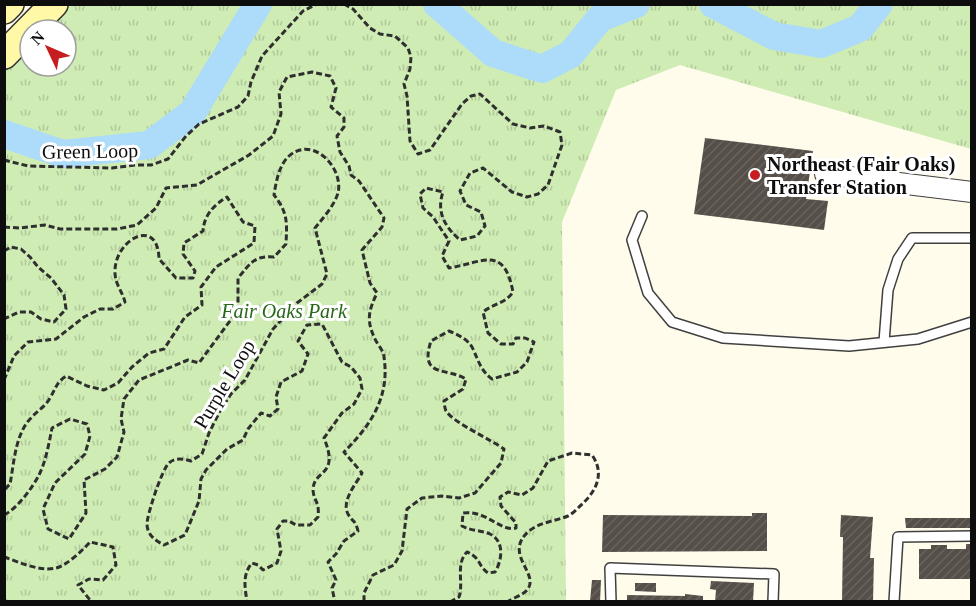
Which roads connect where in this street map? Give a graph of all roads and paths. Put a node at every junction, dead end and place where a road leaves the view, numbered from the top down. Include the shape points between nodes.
1 (10, 4) edge
2 (54, 4) edge
3 (317, 4) edge
4 (344, 4) edge
5 (4, 10) edge
6 (4, 55) edge
7 (4, 160) edge
8 (825, 174) dead end
9 (972, 192) edge
10 (642, 216) dead end
11 (4, 227) edge
12 (972, 238) edge
13 (4, 251) edge
14 (4, 319) edge
15 (972, 322) edge
16 (884, 342) junction
17 (4, 380) edge
18 (4, 490) edge
19 (4, 515) edge
20 (972, 536) edge
21 (4, 557) edge
22 (94, 602) edge
23 (247, 602) edge
24 (335, 602) edge
25 (364, 602) edge
26 (450, 602) edge
27 (507, 602) edge
28 (611, 602) edge
29 (773, 602) edge
30 (894, 602) edge

1 - 5 main road
2 - 6 main road
3 - 7 path, Green Loop via 303,11 262,56 248,96 238,107 199,124 168,159 151,165 112,168 28,166
4 - 25 path via 370,28 395,36 408,48 410,69 404,84 410,141 418,154 430,150 462,104 480,94 513,124 544,126 560,132 562,145 548,185 538,194 527,197 512,192 483,168 470,172 460,191 466,205 481,212 485,226 477,236 460,240 452,233 440,212 442,192 426,188 420,194 423,208 449,241 442,256 449,268 484,260 497,261 506,268 513,292 508,300 483,312 488,333 501,344 513,344 516,338 534,342 527,363 517,372 492,379 483,372 473,349 460,336 449,330 431,341 428,360 435,369 466,379 463,389 444,401 446,410 504,449 501,463 475,493 459,498 422,498 407,509 402,551 394,565 373,575
8 - 9 street
10 - 16 lane via 632,240 648,293 672,322 723,338 849,346
11 - 24 path via 117,229 137,225 156,208 166,188 197,185 273,136 281,114 279,92 287,77 312,72 330,76 336,88 331,106 344,118 344,127 337,136 340,152 351,175 384,218 362,250 376,292 369,310 369,328 385,356 383,397 368,426 344,452 362,473 346,501 358,531 344,541 328,562 336,580 332,588
12 - 16 lane via 912,238 898,259 888,290
13 - 14 path via 21,249 30,257 64,295 66,309 54,322 32,312 19,312
15 - 16 lane via 918,339
17 - 18 path via 14,356 28,342 56,339 84,317 125,302 115,279 117,258 133,237 145,235 153,239 159,259 176,278 193,278 195,272 183,254 184,243 203,231 205,218 216,204 227,197 243,222 255,226 254,243 216,267 201,287 202,306 185,317 164,349 149,353 118,383 104,390 66,376 57,382 50,398 29,419 21,435 10,484
19 - 23 path, Purple Loop via 39,475 52,428 70,419 87,424 90,436 85,454 55,483 43,508 48,529 69,539 86,513 84,480 117,457 124,432 124,399 139,380 189,360 199,363 238,310 238,278 254,260 274,257 286,244 284,208 274,195 288,156 300,150 314,150 328,158 339,190 315,228 327,274 322,284 273,329 245,380 220,411 202,454 192,460 180,458 169,463 154,492 147,525 153,539 164,545 185,536 206,470 227,449 243,440 261,413 270,416 278,409 276,397 281,382 302,370 308,354 298,341 307,325 322,324 342,362 360,378 362,388 354,404 342,413 324,438 330,452 328,468 315,482 313,491 320,505 318,517 310,525 283,521 277,529 281,551 277,563 263,570 252,563 246,571
20 - 30 lane via 898,537
21 - 22 path via 56,568 90,542 113,547 116,565 103,580 89,579 78,585
26 - 27 path via 462,590 460,571 467,552 480,560 483,570 489,573 495,572 501,562 498,540 492,534 462,526 463,513 474,512 505,528 516,528 501,506 500,497 508,492 522,495 533,488 548,461 572,453 592,455 598,464 596,488 570,515 525,535 519,556 531,582 528,590
28 - 29 lane via 610,568 774,574

